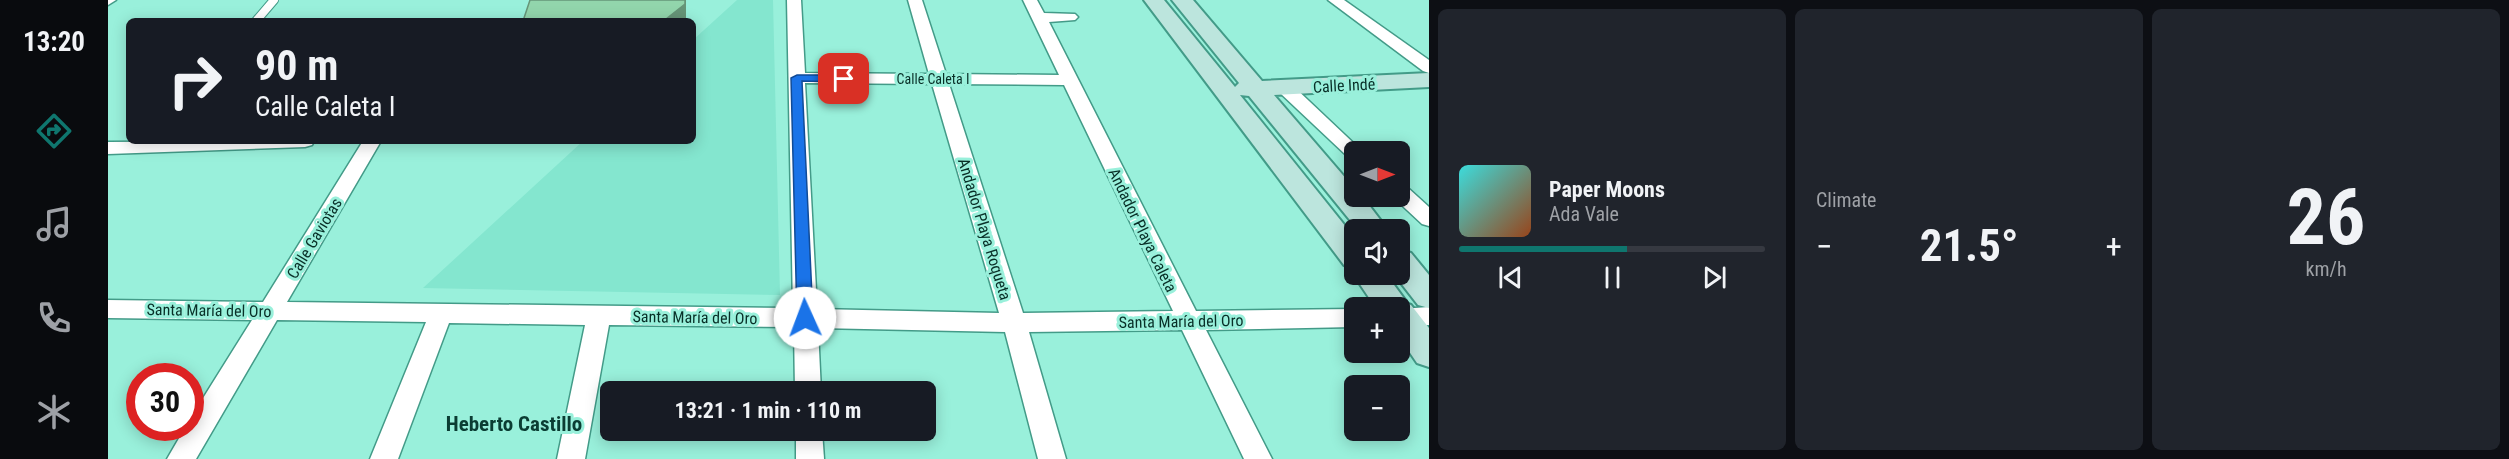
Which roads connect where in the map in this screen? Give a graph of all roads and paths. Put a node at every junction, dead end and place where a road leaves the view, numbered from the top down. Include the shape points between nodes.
1 (274, 0) edge
2 (794, 0) edge
3 (915, 0) edge
4 (1154, 0) edge
5 (1182, 0) edge
6 (1335, 0) edge
7 (1034, 9) edge
8 (1070, 17) dead end
9 (259, 18) edge
10 (1429, 68) edge
11 (1206, 69) junction
12 (797, 78) junction
13 (940, 79) junction
14 (1069, 80) junction
15 (1429, 80) edge
16 (1285, 88) junction
17 (1258, 90) junction
18 (1344, 143) edge
19 (156, 144) edge
20 (370, 144) edge
21 (108, 148) edge
22 (1410, 201) edge
23 (1365, 219) edge
24 (1429, 219) edge
25 (1344, 244) edge
26 (1410, 273) edge
27 (1378, 285) edge
28 (1429, 296) edge
29 (1389, 297) edge
30 (108, 309) edge
31 (270, 310) junction
32 (441, 313) junction
33 (599, 315) junction
34 (805, 318) junction
35 (1344, 318) edge
36 (1189, 321) junction
37 (1014, 323) junction
38 (1410, 323) edge
39 (1429, 353) edge
40 (808, 381) edge
41 (809, 441) edge
42 (181, 459) edge
43 (384, 459) edge
44 (570, 459) edge
45 (810, 459) edge
46 (1052, 459) edge
47 (1258, 459) edge

1 - 9 lane
2 - 12 street
3 - 13 street, Andador Playa Roqueta
4 - 11 main road
5 - 17 main road
6 - 10 street
7 - 8 street
7 - 14 street, Andador Playa Caleta
11 - 17 main road, Calle Indé via 1235,87
11 - 25 main road
12 - 13 street, Calle Caleta I
12 - 34 street
13 - 14 street, Calle Caleta I
13 - 37 street, Andador Playa Roqueta
14 - 36 street, Andador Playa Caleta
15 - 16 main road, Calle Indé
16 - 17 main road, Calle Indé
16 - 18 street
17 - 23 main road
19 - 21 street
20 - 31 street, Calle Gaviotas
22 - 24 street
26 - 28 main road
27 - 29 main road
30 - 31 street, Santa María del Oro
31 - 32 street, Santa María del Oro
31 - 42 street, Calle Gaviotas
32 - 33 street, Santa María del Oro
32 - 43 street
33 - 34 street, Santa María del Oro
33 - 44 street
34 - 37 street, Santa María del Oro
34 - 40 street
35 - 36 street, Santa María del Oro
36 - 37 street, Santa María del Oro
36 - 47 street, Andador Playa Caleta
37 - 46 street, Andador Playa Roqueta
38 - 39 main road
41 - 45 street

